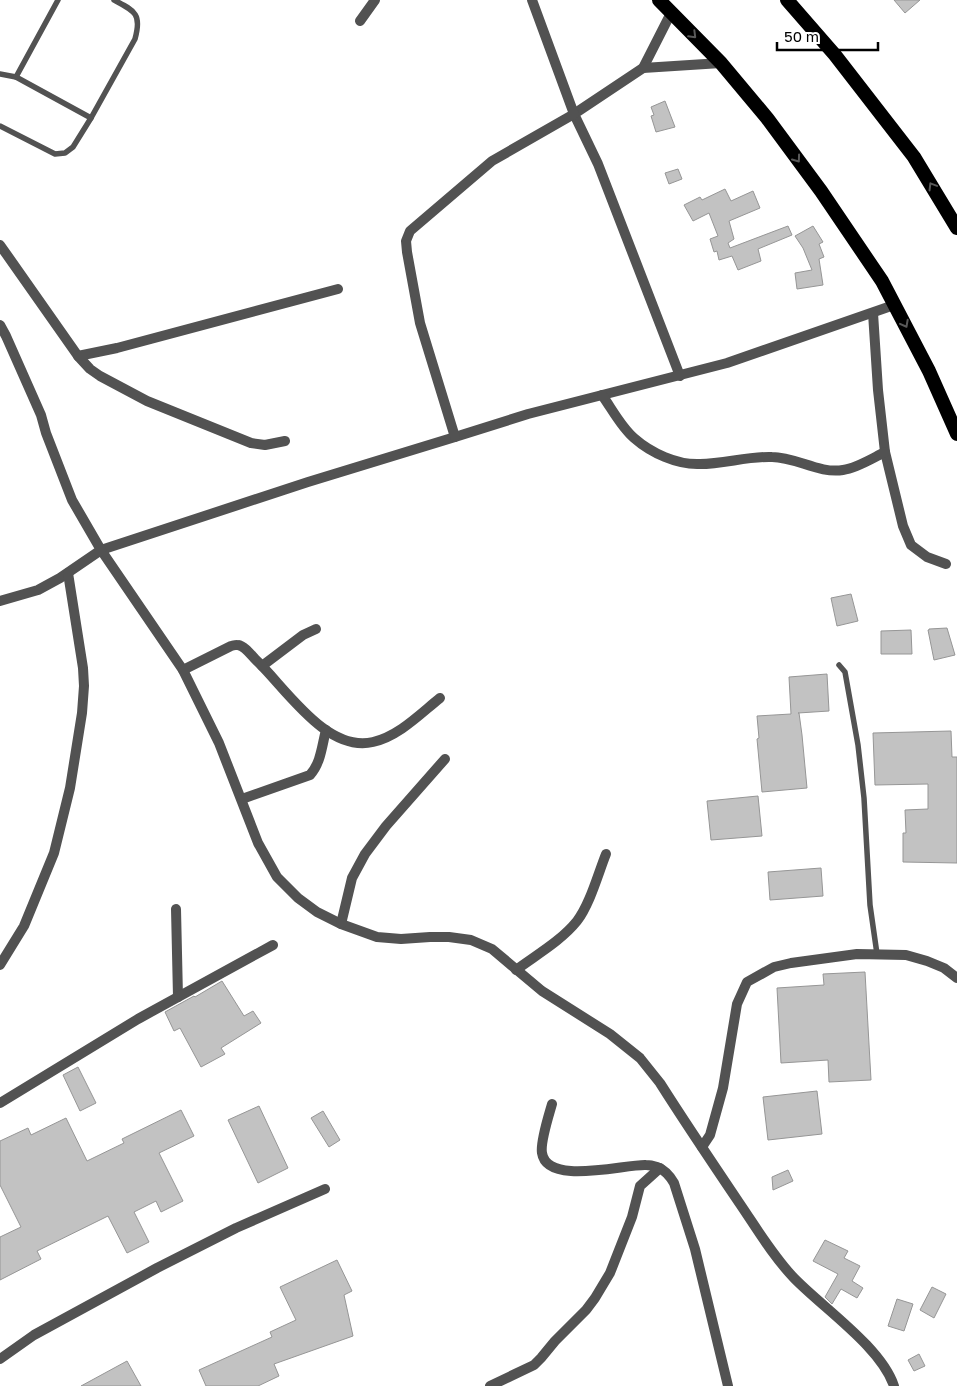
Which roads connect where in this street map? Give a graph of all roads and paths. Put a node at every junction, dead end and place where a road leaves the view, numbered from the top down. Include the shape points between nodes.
1 (58, 0) edge
2 (114, 0) edge
3 (374, 0) edge
4 (532, 0) edge
5 (659, 0) edge
6 (787, 0) edge
7 (671, 13) junction
8 (360, 22) dead end
9 (721, 63) junction
10 (643, 68) junction
11 (0, 74) edge
12 (16, 77) junction
13 (574, 114) junction
14 (91, 118) junction
15 (0, 126) edge
16 (957, 228) edge
17 (0, 245) edge
18 (338, 290) dead end
19 (894, 305) junction
20 (873, 313) junction
21 (0, 325) edge
22 (78, 356) junction
23 (680, 376) junction
24 (602, 396) junction
25 (957, 434) edge
26 (455, 438) junction
27 (285, 441) dead end
28 (885, 452) junction
29 (101, 550) junction
30 (946, 564) dead end
31 (68, 573) junction
32 (0, 601) edge
33 (316, 629) dead end
34 (838, 665) dead end
35 (262, 666) junction
36 (182, 670) junction
37 (440, 698) dead end
38 (326, 730) junction
39 (445, 759) dead end
40 (242, 798) junction
41 (606, 854) dead end
42 (176, 909) dead end
43 (341, 924) junction
44 (273, 945) dead end
45 (877, 954) junction
46 (0, 966) edge
47 (516, 970) junction
48 (957, 978) edge
49 (178, 997) junction
50 (0, 1103) edge
51 (552, 1104) dead end
52 (702, 1148) junction
53 (660, 1168) junction
54 (326, 1189) dead end
55 (0, 1358) edge
56 (490, 1386) edge
57 (728, 1386) edge
58 (894, 1386) edge

1 - 12 lane
2 - 14 lane via 132,9 138,28
3 - 8 street
4 - 13 street
5 - 7 highway
16 -> 6 highway via 914,157 836,56
7 -> 9 highway
7 - 10 street
9 - 10 street
9 -> 19 highway via 767,118 820,191 882,281
10 - 13 street
11 - 12 lane
12 - 14 lane
13 - 23 street via 598,164
13 - 26 street via 492,161 410,231 406,241 420,323
14 - 15 lane via 73,147 65,153 55,154
17 - 22 street
18 - 22 street
19 - 20 street
19 -> 25 highway via 930,371
20 - 23 street via 727,364
20 - 28 street
21 - 29 street via 41,415 72,500
22 - 27 street via 100,376 147,401 207,426 250,443 265,445
23 - 24 street
24 - 26 street via 528,414
24 - 28 street via 632,437 645,447 681,463 773,456 842,470
26 - 29 street
28 - 30 street via 903,526 911,544 927,557
29 - 31 street
29 - 36 street
31 - 32 street via 38,590
31 - 46 street via 84,686 70,788 54,853 24,926
33 - 35 street
34 - 45 lane via 846,672 858,745 870,905
35 - 36 street via 238,644
35 - 38 street via 302,711
36 - 40 street
37 - 38 street via 408,724 374,742 358,744
38 - 40 street via 319,762 310,775
39 - 43 street via 365,854 352,878
40 - 43 street via 258,842 277,877 311,908
41 - 47 street via 578,920 565,934
42 - 49 street
43 - 47 street via 377,937 471,940 492,948
44 - 49 street
45 - 48 street via 913,956 944,968
45 - 52 street via 791,963 774,967 746,982 737,1004 723,1088 710,1134
47 - 52 street via 640,1058
49 - 50 street
51 - 53 street via 542,1154 552,1168 582,1171 647,1165
52 - 58 street via 794,1278 861,1340 891,1377
53 - 56 street via 640,1186 632,1217 610,1273 586,1310 534,1365
53 - 57 street via 668,1174 679,1195
54 - 55 street via 236,1228 157,1268 34,1335

